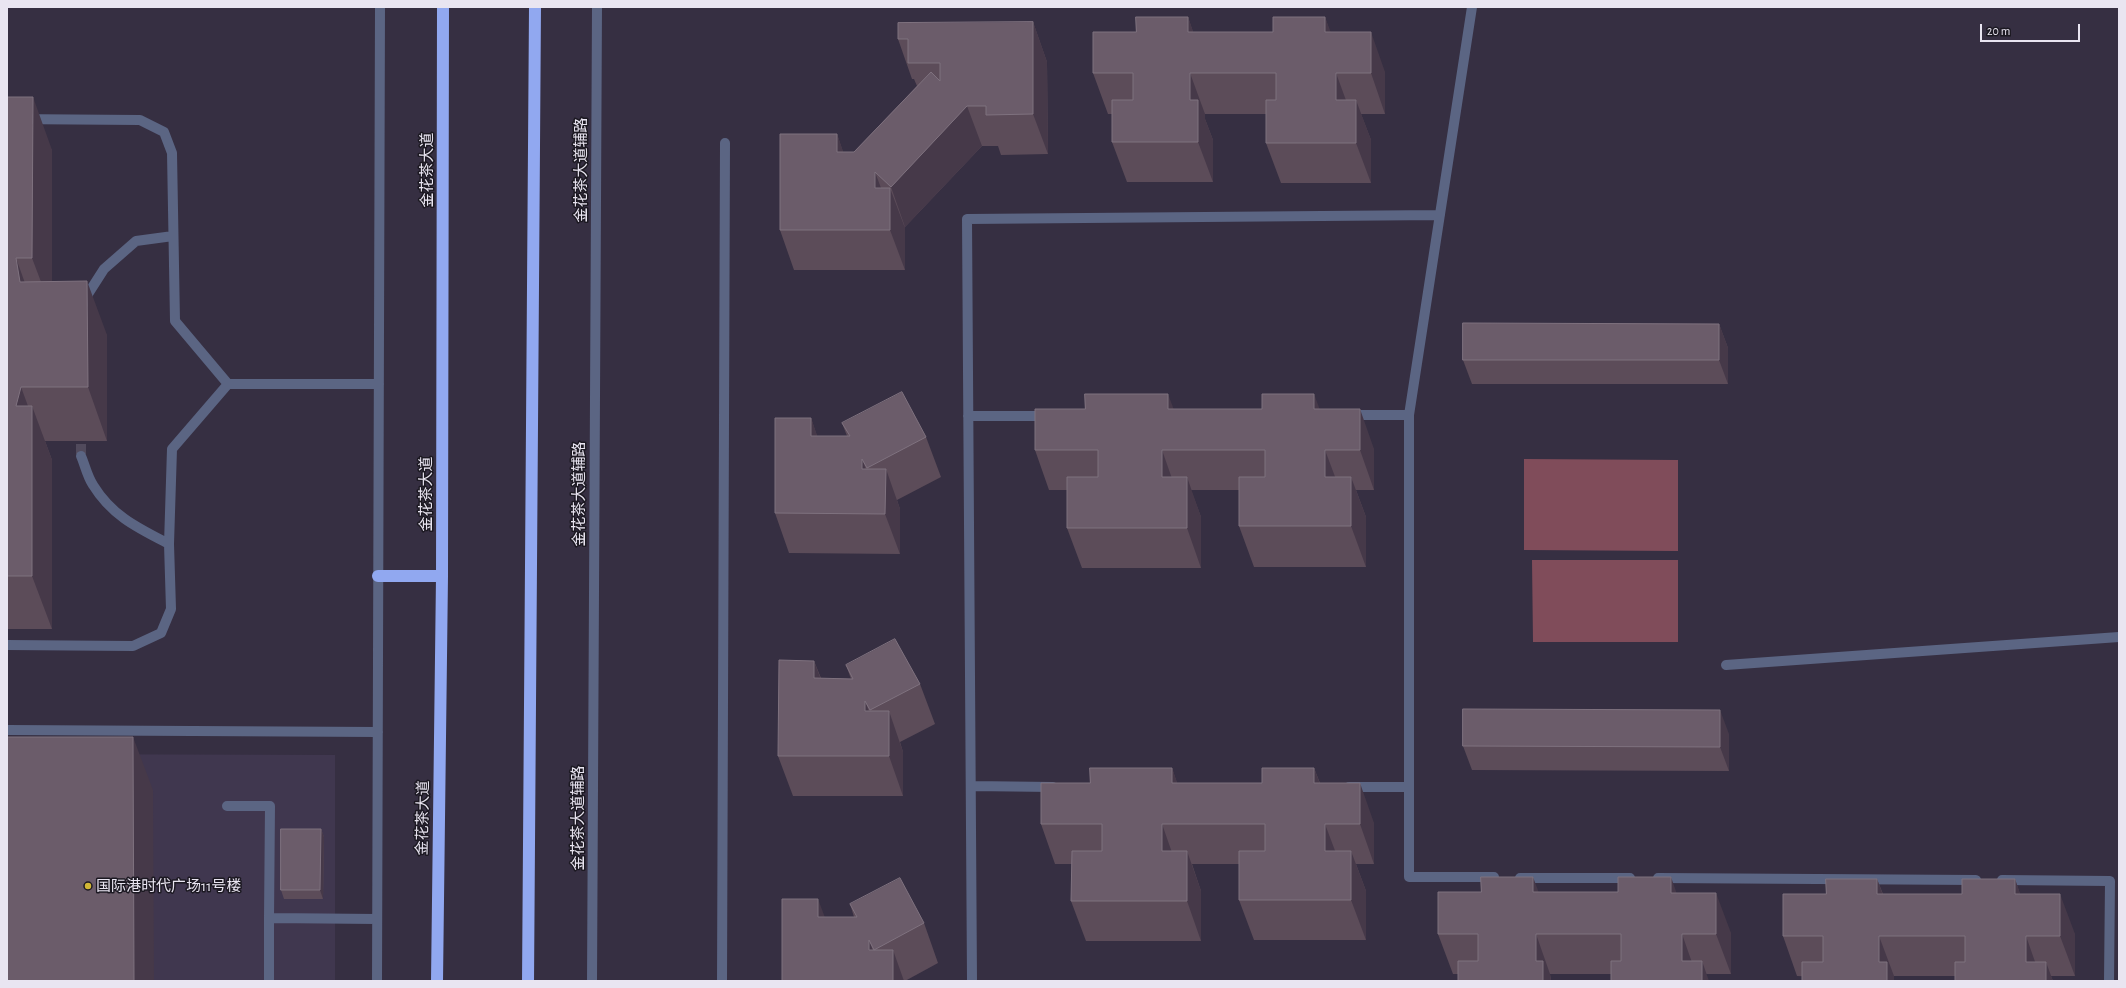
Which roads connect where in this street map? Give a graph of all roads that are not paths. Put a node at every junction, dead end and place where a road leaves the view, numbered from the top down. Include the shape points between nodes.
1 (380, 7) edge
2 (443, 7) edge
3 (535, 7) edge
4 (596, 7) edge
5 (1472, 7) edge
6 (7, 119) edge
7 (725, 143) dead end
8 (1440, 215) junction
9 (174, 236) junction
10 (83, 312) edge
11 (228, 384) junction
12 (379, 384) junction
13 (1338, 415) edge
14 (1409, 415) junction
15 (968, 416) junction
16 (1055, 416) edge
17 (81, 456) tunnel mouth
18 (169, 544) junction
19 (378, 576) junction
20 (442, 576) junction
21 (2119, 637) edge
22 (7, 646) edge
23 (1726, 665) dead end
24 (7, 730) edge
25 (378, 732) junction
26 (971, 786) junction
27 (1067, 787) edge
28 (1338, 787) edge
29 (1409, 788) junction
30 (227, 806) dead end
31 (269, 918) junction
32 (377, 919) junction
33 (269, 981) edge
34 (377, 981) edge
35 (437, 981) edge
36 (528, 981) edge
37 (592, 981) edge
38 (722, 981) edge
39 (972, 981) edge
40 (2109, 981) edge

1 - 12 street
2 - 20 highway, 金花茶大道
3 - 36 highway
4 - 37 street, 金花茶大道辅路
5 - 8 street
6 - 9 street via 140,120 164,132 172,153
7 - 38 street
8 - 14 street
8 - 15 street via 967,219
9 - 10 street via 136,241 104,269 88,294
9 - 11 street via 175,321
11 - 12 street
11 - 18 street via 172,450
12 - 19 street
13 - 14 street
14 - 29 street
15 - 16 street
15 - 26 street
17 - 18 street via 92,484 110,509 133,525
18 - 22 street via 171,609 161,633 133,646
19 - 20 highway
19 - 25 street
20 - 35 highway, 金花茶大道
21 - 23 street
24 - 25 street
25 - 32 street
26 - 27 street
26 - 39 street
28 - 29 street
29 - 40 street via 1409,877 2110,881
30 - 31 street via 270,806
31 - 32 street
31 - 33 street
32 - 34 street

